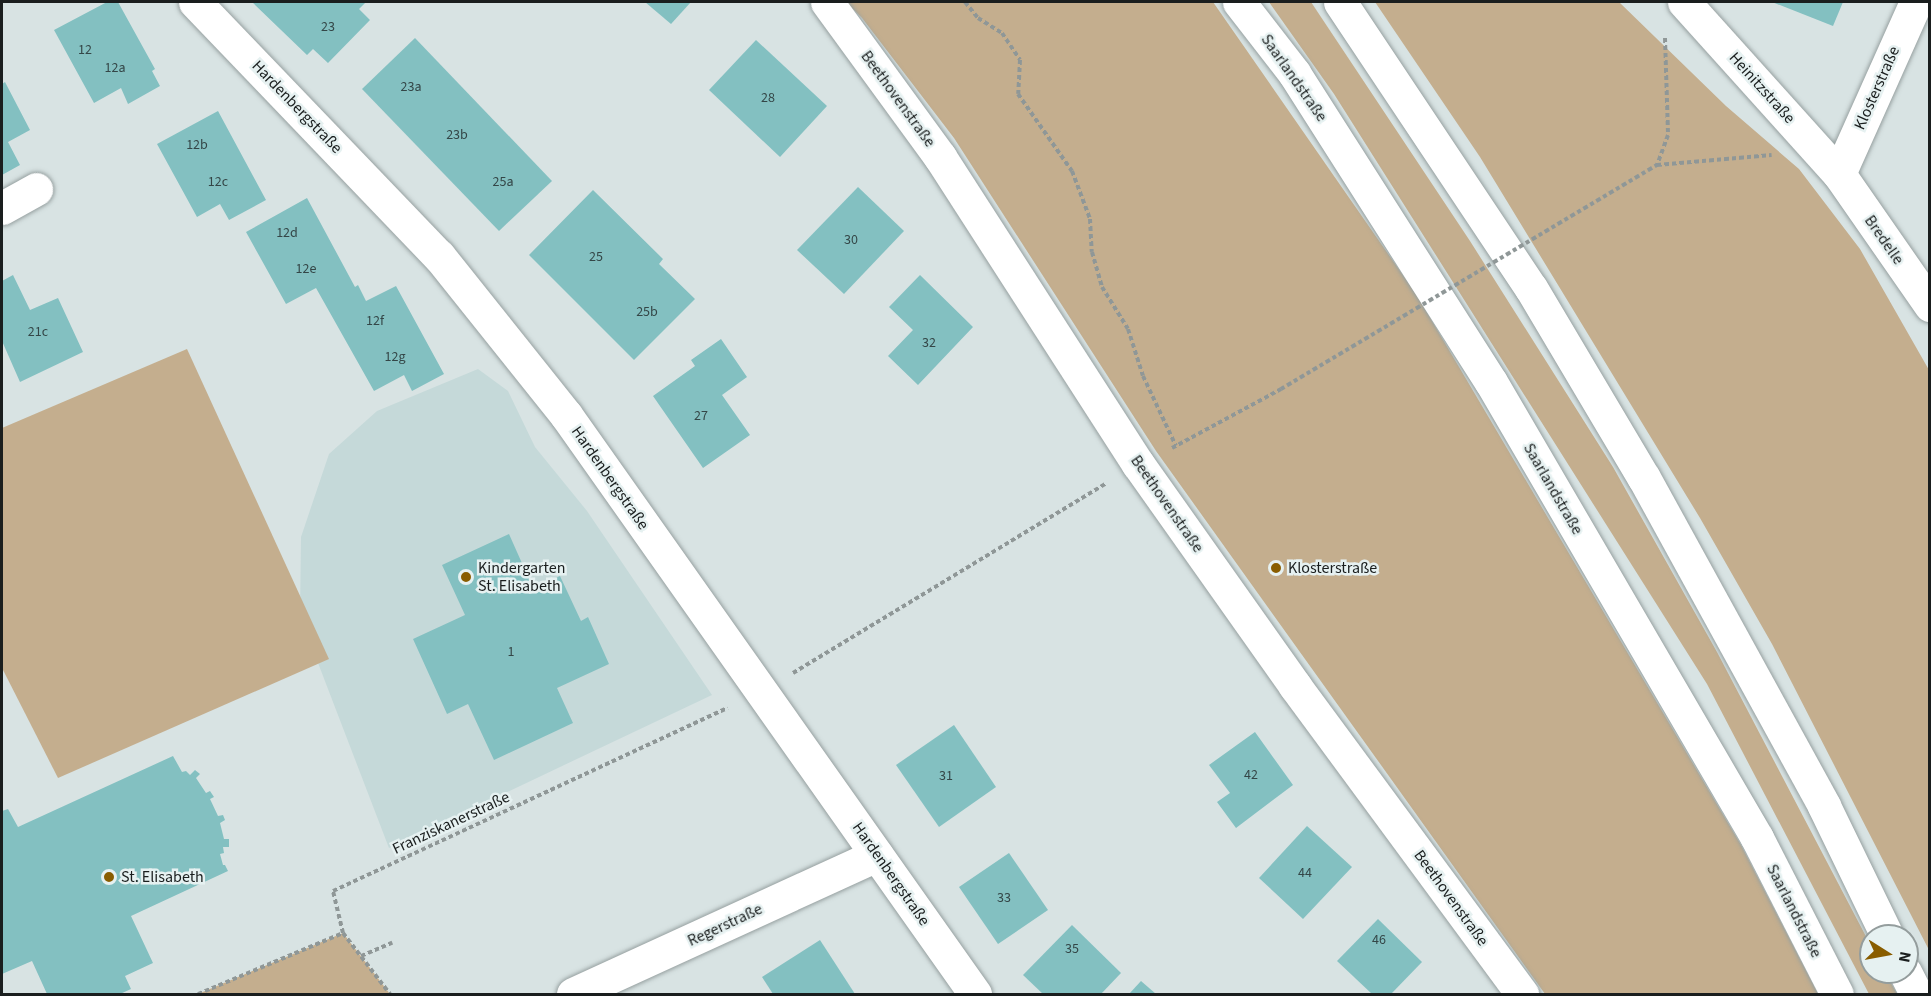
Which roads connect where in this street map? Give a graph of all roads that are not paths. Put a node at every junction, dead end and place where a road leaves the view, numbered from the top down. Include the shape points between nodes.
1 (195, 2) edge
2 (828, 2) edge
3 (1239, 2) edge
4 (1340, 2) edge
5 (1684, 2) edge
6 (1916, 2) edge
7 (1828, 163) junction
8 (36, 189) dead end
9 (2, 208) edge
10 (1929, 305) edge
11 (877, 855) junction
12 (1881, 924) edge
13 (573, 994) edge
14 (975, 994) edge
15 (1522, 994) edge
16 (1838, 994) edge

1 - 11 main road, Hardenbergstraße via 439,256 566,415
2 - 15 main road, Beethovenstraße via 940,157 1138,464 1295,686
3 - 16 main road, Saarlandstraße via 1294,73 1491,382 1757,838
4 - 12 main road via 1532,288 1638,468 1824,807
5 - 7 main road, Heinitzstraße
6 - 7 main road, Klosterstraße
7 - 10 main road, Bredelle
8 - 9 main road
11 - 13 main road, Regerstraße
11 - 14 main road, Hardenbergstraße

